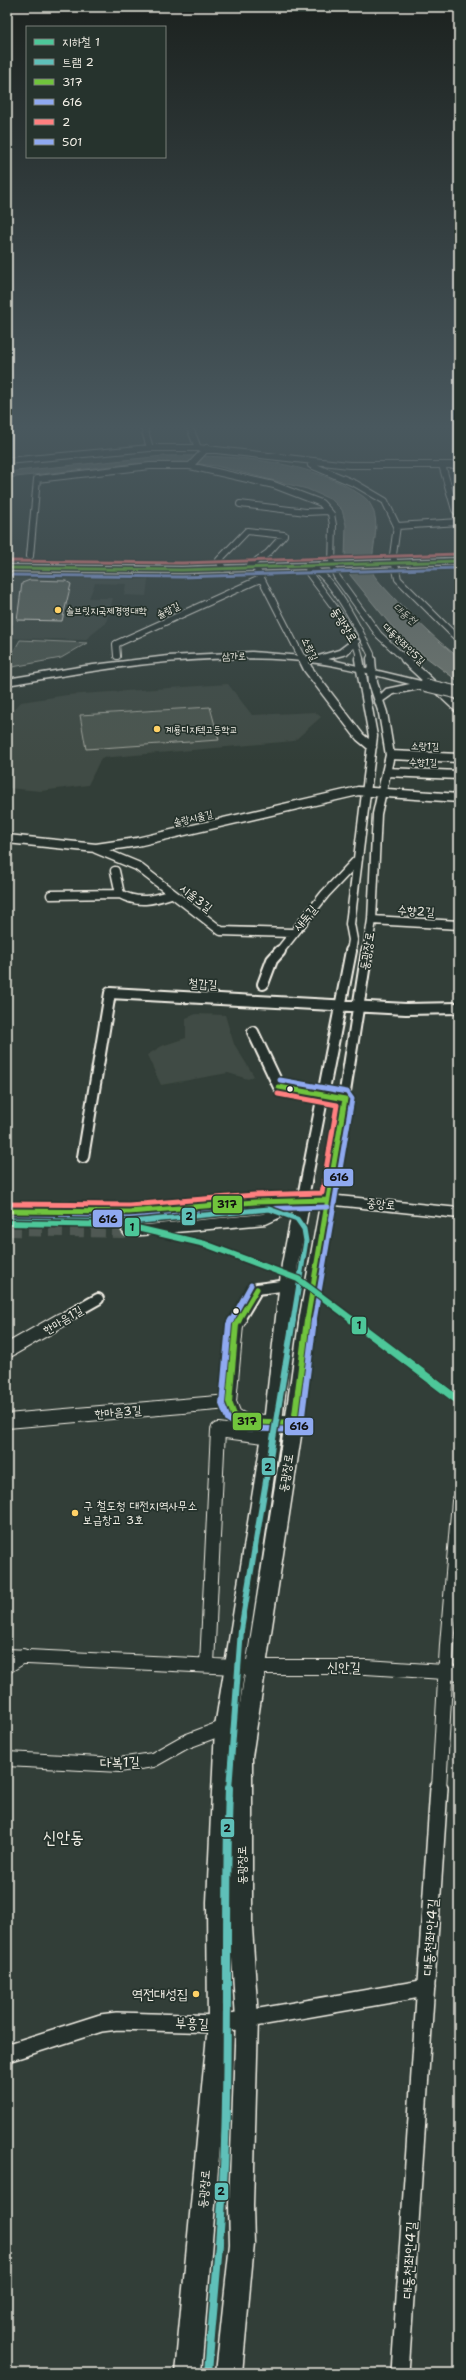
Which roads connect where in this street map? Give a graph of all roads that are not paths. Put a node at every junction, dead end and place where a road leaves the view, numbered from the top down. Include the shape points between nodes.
1 (32, 539) edge
2 (239, 539) edge
3 (280, 539) edge
4 (333, 539) edge
5 (394, 539) edge
6 (30, 556) dead end
7 (459, 561) edge
8 (393, 564) junction
9 (309, 566) junction
10 (332, 566) junction
11 (7, 568) edge
12 (246, 568) junction
13 (256, 568) junction
14 (223, 569) junction
15 (260, 579) junction
16 (459, 640) edge
17 (355, 641) junction
18 (116, 656) dead end
19 (305, 659) junction
20 (360, 668) junction
21 (372, 671) junction
22 (7, 682) edge
23 (425, 685) junction
24 (459, 693) edge
25 (379, 701) junction
26 (459, 709) edge
27 (372, 747) junction
28 (390, 756) junction
29 (459, 758) edge
30 (386, 772) junction
31 (459, 775) edge
32 (367, 792) junction
33 (381, 793) junction
34 (459, 798) edge
35 (7, 839) edge
36 (96, 848) junction
37 (358, 859) junction
38 (114, 871) dead end
39 (120, 894) junction
40 (171, 894) junction
41 (52, 895) dead end
42 (372, 920) junction
43 (459, 925) edge
44 (292, 933) junction
45 (263, 984) dead end
46 (339, 1006) junction
47 (358, 1007) junction
48 (459, 1008) edge
49 (253, 1032) dead end
50 (324, 1097) junction
51 (344, 1099) junction
52 (83, 1157) dead end
53 (328, 1200) junction
54 (302, 1202) junction
55 (129, 1212) tunnel mouth
56 (459, 1213) edge
57 (130, 1231) tunnel mouth
58 (289, 1285) junction
59 (98, 1299) dead end
60 (7, 1351) edge
61 (229, 1402) junction
62 (7, 1421) edge
63 (294, 1424) junction
64 (272, 1430) junction
65 (459, 1501) edge
66 (7, 1656) edge
67 (23, 1656) junction
68 (207, 1665) junction
69 (7, 1666) edge
70 (234, 1667) junction
71 (256, 1667) junction
72 (453, 1673) edge
73 (225, 1727) junction
74 (7, 1759) edge
75 (426, 1988) junction
76 (247, 2019) junction
77 (219, 2024) junction
78 (7, 2053) edge
79 (188, 2373) edge
80 (229, 2373) edge
81 (400, 2373) edge

1 - 6 street
2 - 14 street via 219,560
3 - 12 street via 268,553
4 - 10 street
5 - 8 street
7 - 8 street
8 - 10 street
8 - 16 street via 398,579
9 - 10 street
9 - 13 street
9 - 17 street, 동광장로 via 308,572
9 - 21 street, 동광장로 via 319,570 352,616 371,654
10 - 26 street, 대동천좌안5길 via 379,635
11 - 14 street
12 - 13 street
12 - 14 street
13 - 15 street, 소랑길
15 - 18 street, 솔랑길 via 116,644
15 - 19 street, 소랑길
17 - 19 street via 344,652
17 - 20 street, 동광장로 via 359,650
19 - 20 street, 삼가로
19 - 22 street, 삼가로 via 263,656 201,658 125,664
19 - 27 street, 소랑길 via 308,669 360,737
20 - 21 street, 삼가로
20 - 27 street, 동광장로 via 373,736
21 - 23 street, 삼가로
21 - 25 street, 동광장로
23 - 24 street, 삼가로, bridge
23 - 25 street via 390,691
25 - 28 street, 동광장로
27 - 32 street, 동광장로
28 - 29 street, 소랑1길
28 - 30 street, 동광장로
30 - 31 street, 수향1길
30 - 33 street, 동광장로
32 - 33 street, 솔랑시울길
32 - 36 street, 솔랑시울길 via 358,791 152,838
32 - 37 street, 동광장로
33 - 34 street, 솔랑시울길
33 - 42 street, 동광장로 via 377,814
35 - 36 street, 솔랑시울길
36 - 40 street, 시울3길 via 137,866
37 - 44 street, 새둑길
37 - 46 street, 동광장로 via 350,924 353,940
38 - 39 street
39 - 40 street via 140,902
39 - 41 street
40 - 44 street, 시울3길 via 221,931
42 - 43 street, 수향2길
42 - 47 street, 동광장로
44 - 45 street, 새둑길 via 272,960
46 - 47 street, 철갑길
46 - 50 street, 동광장로
46 - 52 street, 철갑길 via 110,993
47 - 48 street, 철갑길
47 - 51 street, 동광장로
49 - 50 street via 279,1087
50 - 51 street
50 - 54 street, 동광장로
51 - 53 street, 동광장로
53 - 54 street, 중앙로
53 - 56 street, 중앙로
53 - 63 street, 동광장로 via 308,1314
54 - 55 street, 중앙로 via 255,1202
54 - 57 street, 중앙로 via 266,1219
54 - 58 street, 동광장로 via 295,1230
58 - 61 street via 257,1289 236,1325
58 - 64 street, 동광장로
59 - 60 street, 한마음1길
61 - 62 street, 한마음3길
61 - 64 street via 234,1414 244,1421
63 - 64 street
63 - 71 street, 동광장로
64 - 68 street via 218,1430
64 - 70 street, 동광장로
65 - 72 street, 대동천좌안4길
66 - 67 street, 신안길
67 - 68 street, 신안길
67 - 69 street
68 - 70 street, 신안길
70 - 71 street, 신안길
70 - 73 street, 동광장로
71 - 72 street, 신안길 via 366,1667
71 - 76 street, 동광장로 via 242,1757 241,1927
72 - 75 street, 대동천좌안4길
73 - 74 street, 다복1길 via 185,1742 153,1760 119,1764
73 - 77 street, 동광장로 via 218,1902
75 - 76 street, 부흥길
75 - 81 street, 대동천좌안4길
76 - 77 street, 부흥길
76 - 80 street, 동광장로 via 242,2244
77 - 78 street, 부흥길 via 118,2021 101,2023
77 - 79 street, 동광장로

